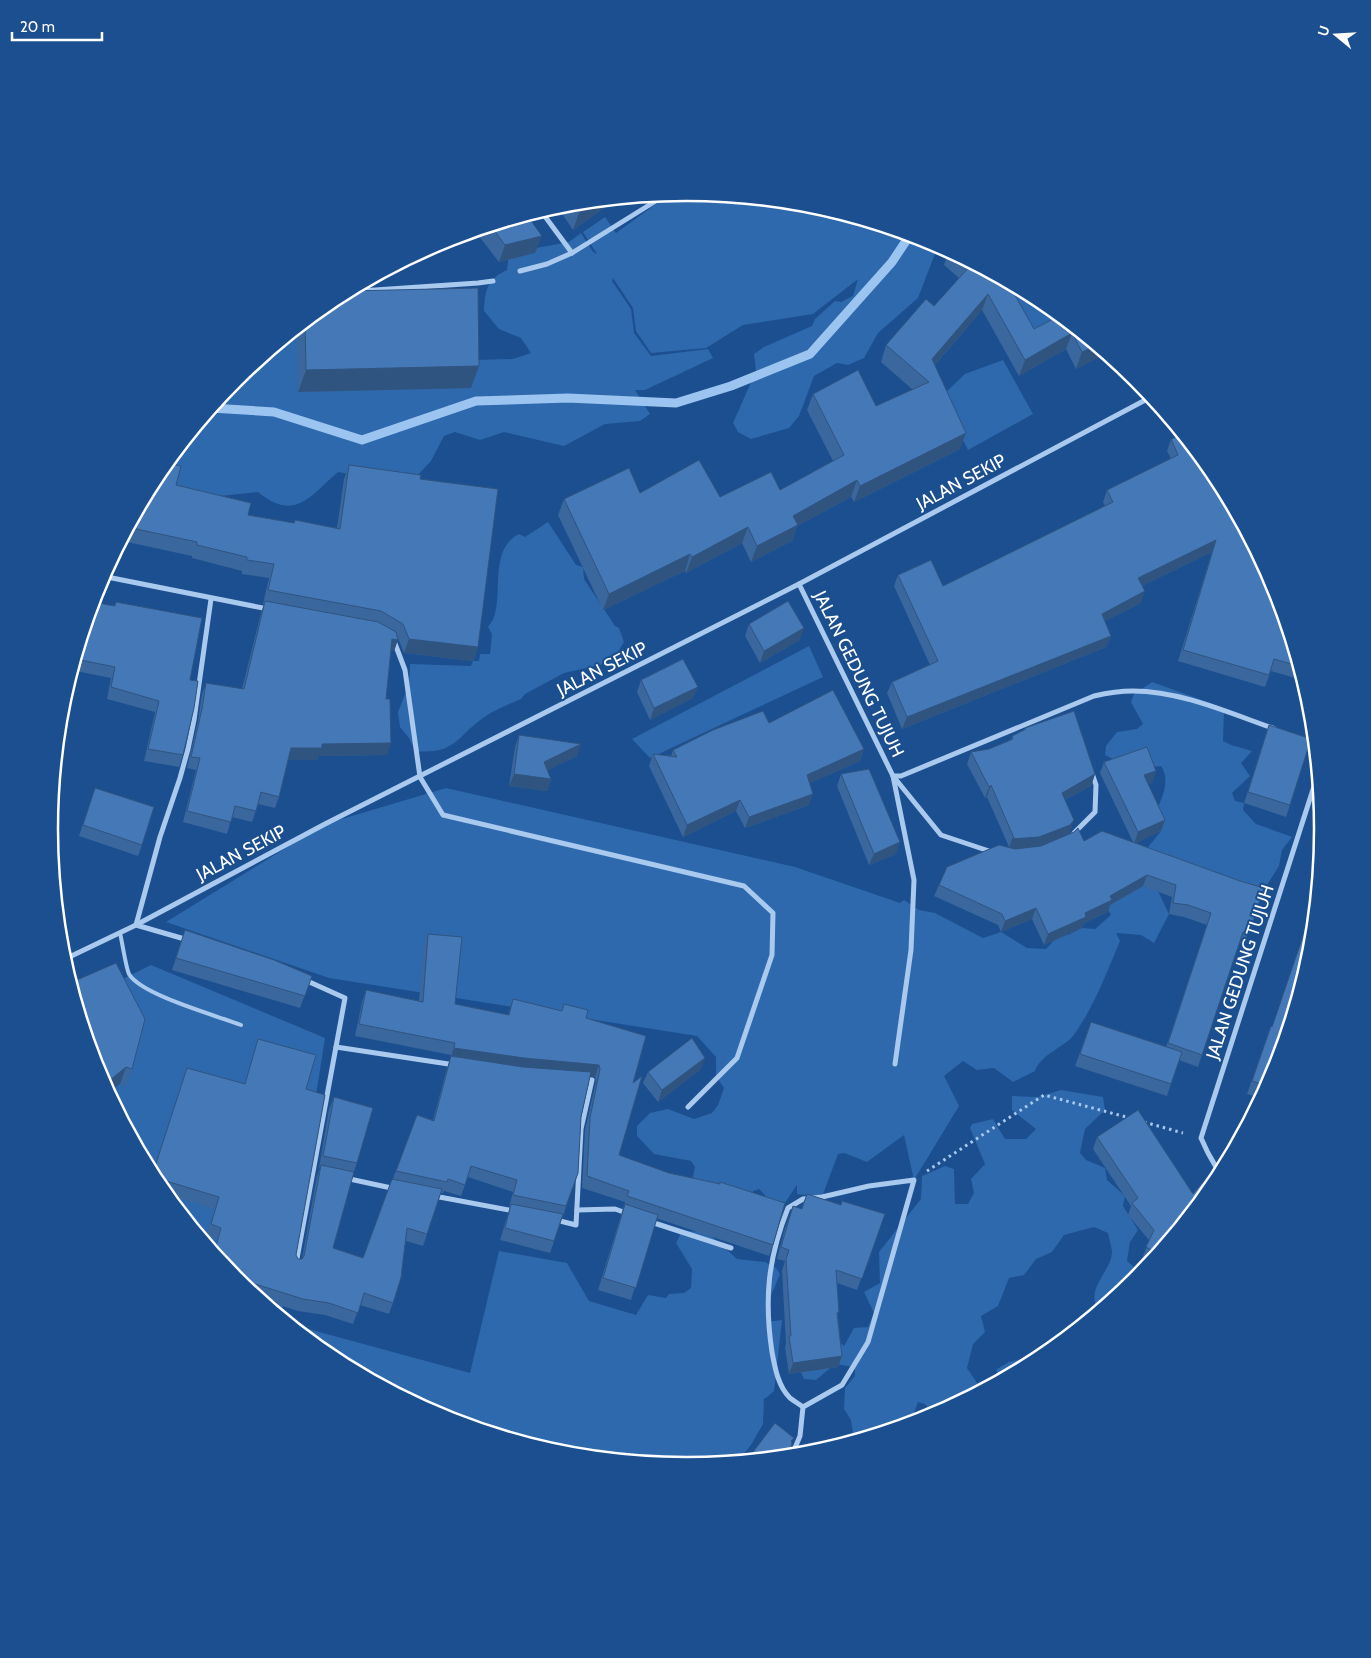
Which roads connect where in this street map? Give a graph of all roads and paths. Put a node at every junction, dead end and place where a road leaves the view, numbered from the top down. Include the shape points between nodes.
1 (655, 202) edge
2 (546, 217) edge
3 (572, 253) junction
4 (520, 271) dead end
5 (493, 281) dead end
6 (363, 291) edge
7 (1144, 400) edge
8 (110, 578) edge
9 (799, 584) junction
10 (211, 599) junction
11 (279, 611) edge
12 (388, 637) edge
13 (1072, 704) junction
14 (1074, 714) edge
15 (1278, 730) edge
16 (1090, 767) edge
17 (893, 776) junction
18 (420, 777) junction
19 (1312, 792) edge
20 (1068, 840) edge
21 (1002, 854) edge
22 (136, 925) junction
23 (120, 933) junction
24 (191, 940) edge
25 (71, 956) edge
26 (298, 978) edge
27 (241, 1025) dead end
28 (336, 1047) junction
29 (894, 1064) dead end
30 (461, 1065) edge
31 (574, 1079) edge
32 (688, 1107) dead end
33 (1201, 1138) junction
34 (1215, 1166) edge
35 (313, 1171) junction
36 (322, 1173) edge
37 (340, 1177) edge
38 (914, 1180) junction
39 (405, 1190) edge
40 (423, 1194) edge
41 (577, 1210) junction
42 (518, 1212) edge
43 (638, 1217) edge
44 (547, 1218) edge
45 (646, 1220) edge
46 (731, 1248) dead end
47 (296, 1267) edge
48 (803, 1407) junction
49 (795, 1447) edge

1 - 3 street
2 - 3 street
3 - 4 street
5 - 6 street
7 - 9 street, JALAN SEKIP
8 - 10 street
9 - 17 street, JALAN GEDUNG TUJUH
9 - 18 street, JALAN SEKIP
10 - 11 street
10 - 22 street via 188,750
12 - 18 street via 395,641 405,670
13 - 14 street
13 - 15 street, JALAN GEDUNG TUJUH via 1116,692 1151,692 1198,702
13 - 17 street, JALAN GEDUNG TUJUH via 901,776
16 - 20 street via 1096,785 1095,812
17 - 21 street, JALAN GEDUNG TUJUH via 941,834
17 - 29 street via 914,880 911,950
18 - 22 street, JALAN SEKIP
18 - 32 street via 444,815 744,886 773,913 772,956 737,1058
19 - 33 street, JALAN GEDUNG TUJUH
22 - 23 street, JALAN SEKIP
22 - 24 street
23 - 25 street, JALAN SEKIP
23 - 27 lane via 130,974 141,985
26 - 28 street via 345,998
28 - 30 street
28 - 35 street
31 - 41 street via 592,1080 581,1129
33 - 34 street
33 - 38 path via 1044,1095
35 - 36 street
35 - 47 street
37 - 39 street
38 - 48 street via 868,1342 842,1385
38 - 48 street via 803,1200 788,1208 777,1234 771,1264 768,1322 776,1375 789,1398
40 - 42 street
41 - 43 street via 615,1209
41 - 44 street via 576,1225
45 - 46 street
48 - 49 street via 800,1436

